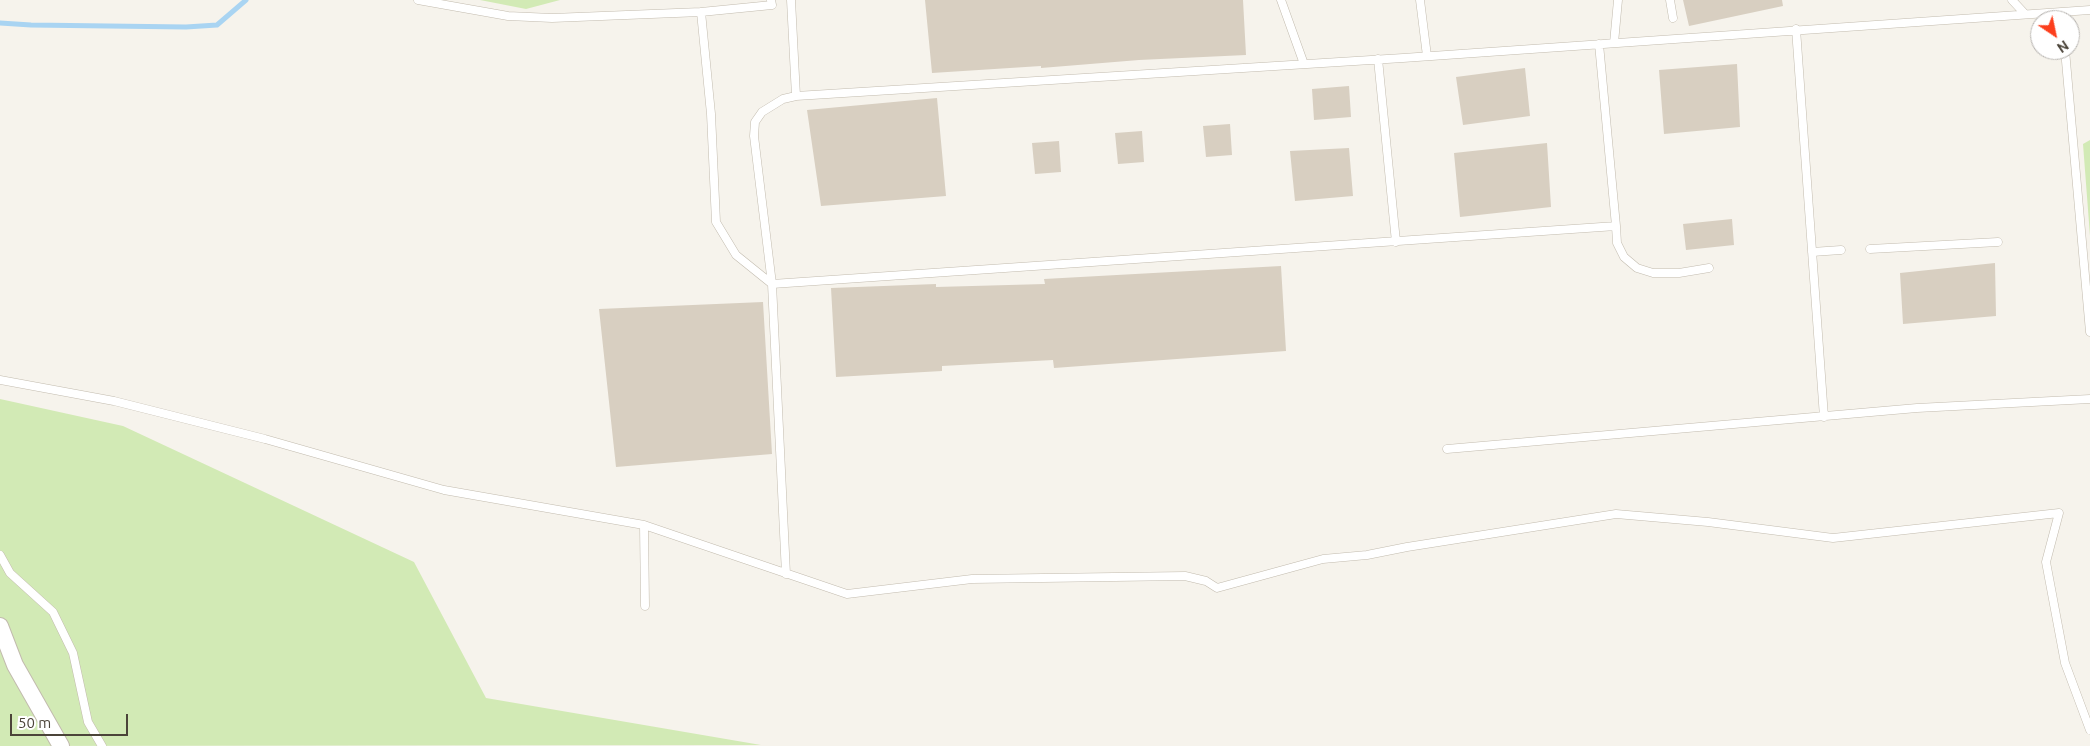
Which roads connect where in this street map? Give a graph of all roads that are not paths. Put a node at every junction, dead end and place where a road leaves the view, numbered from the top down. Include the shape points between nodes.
1 (418, 0) edge
2 (771, 0) edge
3 (791, 0) edge
4 (1280, 0) edge
5 (1420, 0) edge
6 (1618, 0) edge
7 (1670, 0) edge
8 (2012, 0) edge
9 (701, 12) junction
10 (2025, 14) junction
11 (2030, 14) edge
12 (1673, 18) dead end
13 (1796, 29) junction
14 (1614, 43) junction
15 (1599, 44) junction
16 (1427, 56) junction
17 (1378, 60) junction
18 (2067, 60) edge
19 (1304, 64) junction
20 (796, 96) junction
21 (1616, 226) junction
22 (1396, 242) junction
23 (1998, 242) dead end
24 (1870, 249) dead end
25 (1841, 250) dead end
26 (1812, 252) junction
27 (1709, 268) dead end
28 (772, 284) junction
29 (2090, 332) edge
30 (0, 380) edge
31 (2090, 399) edge
32 (1824, 417) junction
33 (1447, 449) dead end
34 (644, 525) junction
35 (0, 555) edge
36 (786, 574) junction
37 (645, 606) dead end
38 (0, 626) edge
39 (2090, 730) edge
40 (61, 746) edge
41 (102, 746) edge

1 - 9 lane via 508,16 552,18
2 - 9 lane via 772,5
3 - 20 lane
4 - 19 lane
5 - 16 lane
6 - 14 lane
7 - 12 lane
8 - 10 lane
9 - 28 lane via 711,114 716,222 736,255
10 - 11 lane
10 - 13 lane
13 - 14 lane
13 - 26 lane
14 - 15 lane
15 - 16 lane
15 - 21 lane
16 - 17 lane
17 - 19 lane
17 - 22 lane
18 - 29 lane
19 - 20 lane
20 - 28 lane via 774,104 755,122
21 - 22 lane
21 - 27 lane via 1617,243 1624,257 1637,268 1653,274
22 - 28 lane
23 - 24 lane
25 - 26 lane
26 - 32 lane
28 - 36 lane
30 - 34 lane via 114,401 265,439 444,490
31 - 32 lane via 1917,408
32 - 33 lane
34 - 36 lane
34 - 37 lane
35 - 41 lane via 10,573 53,612 72,653 88,722
36 - 39 lane via 847,594 972,579 1184,576 1206,581 1217,588 1323,559 1367,555 1616,514 1833,538 2059,513 2046,562 2065,663
38 - 40 street via 15,665

